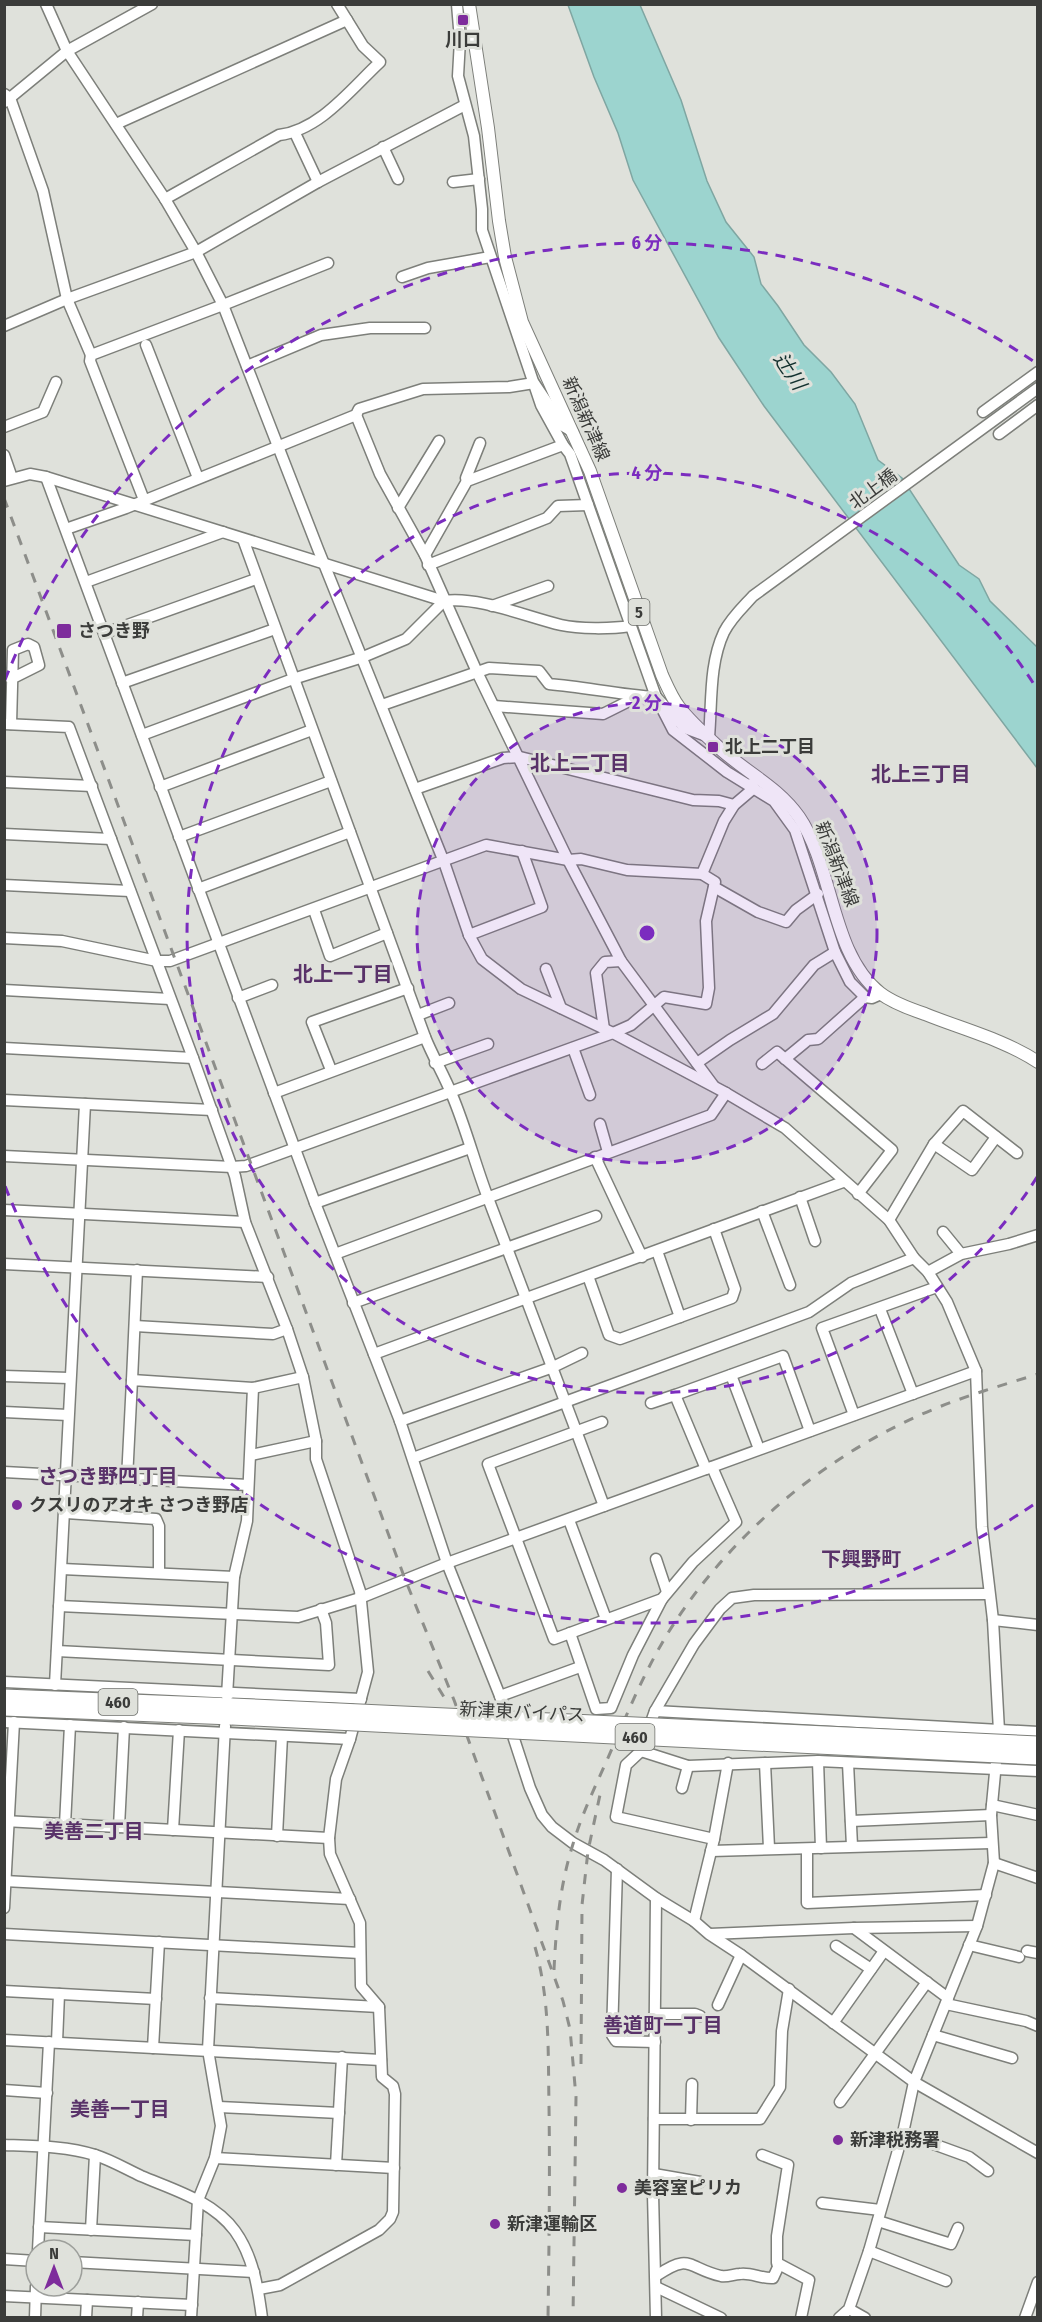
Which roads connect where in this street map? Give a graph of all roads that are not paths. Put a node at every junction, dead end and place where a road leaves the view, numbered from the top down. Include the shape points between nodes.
1 (46, 4) edge
2 (152, 4) edge
3 (337, 4) edge
4 (457, 4) edge
5 (468, 4) edge
6 (347, 20) junction
7 (67, 51) junction
8 (6, 98) edge
9 (465, 105) junction
10 (116, 124) junction
11 (295, 133) junction
12 (383, 147) junction
13 (398, 179) dead end
14 (479, 179) junction
15 (318, 182) junction
16 (453, 182) dead end
17 (165, 199) junction
18 (196, 252) junction
19 (490, 257) junction
20 (328, 263) dead end
21 (402, 277) dead end
22 (67, 299) junction
23 (223, 305) junction
24 (4, 326) edge
25 (425, 328) dead end
26 (146, 345) dead end
27 (92, 355) junction
28 (247, 366) junction
29 (1038, 372) edge
30 (56, 382) dead end
31 (534, 383) junction
32 (1038, 387) edge
33 (1038, 405) edge
34 (984, 412) dead end
35 (356, 415) junction
36 (4, 427) edge
37 (573, 432) junction
38 (999, 434) dead end
39 (439, 441) dead end
40 (480, 443) dead end
41 (562, 445) junction
42 (278, 446) junction
43 (4, 455) edge
44 (46, 477) junction
45 (198, 478) junction
46 (8, 479) edge
47 (467, 481) junction
48 (140, 502) junction
49 (588, 505) junction
50 (398, 508) junction
51 (66, 529) junction
52 (223, 532) junction
53 (243, 539) junction
54 (427, 560) junction
55 (325, 565) junction
56 (256, 579) junction
57 (86, 582) junction
58 (549, 586) dead end
59 (444, 600) junction
60 (492, 606) junction
61 (630, 626) junction
62 (275, 629) junction
63 (105, 633) junction
64 (363, 657) junction
65 (477, 672) junction
66 (11, 680) dead end
67 (293, 680) junction
68 (122, 683) junction
69 (632, 696) junction
70 (656, 697) junction
71 (382, 705) junction
72 (494, 706) junction
73 (8, 724) edge
74 (312, 730) junction
75 (142, 735) junction
76 (711, 740) junction
77 (520, 757) junction
78 (331, 781) junction
79 (4, 782) edge
80 (92, 786) junction
81 (160, 787) junction
82 (754, 788) junction
83 (415, 789) junction
84 (734, 805) junction
85 (350, 832) junction
86 (4, 834) edge
87 (179, 837) junction
88 (111, 840) junction
89 (522, 851) junction
90 (568, 860) junction
91 (444, 862) junction
92 (702, 874) junction
93 (4, 885) edge
94 (714, 887) junction
95 (370, 888) junction
96 (198, 889) junction
97 (130, 891) junction
98 (818, 894) junction
99 (314, 910) junction
100 (387, 933) junction
101 (469, 935) junction
102 (4, 938) edge
103 (218, 943) junction
104 (835, 952) junction
105 (157, 961) junction
106 (621, 961) junction
107 (546, 969) dead end
108 (272, 985) dead end
109 (408, 988) junction
110 (4, 990) edge
111 (881, 994) junction
112 (865, 997) junction
113 (238, 998) junction
114 (170, 999) junction
115 (449, 1003) dead end
116 (653, 1004) junction
117 (561, 1008) junction
118 (418, 1015) junction
119 (608, 1031) junction
120 (425, 1037) junction
121 (488, 1044) dead end
122 (4, 1048) edge
123 (573, 1048) junction
124 (193, 1058) junction
125 (785, 1059) junction
126 (1038, 1062) edge
127 (435, 1063) junction
128 (697, 1063) junction
129 (762, 1064) dead end
130 (331, 1070) junction
131 (722, 1091) junction
132 (274, 1093) junction
133 (452, 1093) junction
134 (590, 1095) dead end
135 (4, 1100) edge
136 (85, 1104) junction
137 (212, 1110) junction
138 (600, 1124) dead end
139 (996, 1137) junction
140 (934, 1144) junction
141 (295, 1148) junction
142 (470, 1148) junction
143 (608, 1152) junction
144 (1017, 1153) dead end
145 (4, 1156) edge
146 (595, 1157) junction
147 (82, 1160) junction
148 (232, 1167) junction
149 (843, 1182) junction
150 (858, 1194) junction
151 (488, 1197) junction
152 (800, 1197) junction
153 (315, 1203) junction
154 (4, 1210) edge
155 (762, 1211) junction
156 (79, 1214) junction
157 (596, 1216) dead end
158 (889, 1220) junction
159 (245, 1222) junction
160 (714, 1229) junction
161 (944, 1232) dead end
162 (1038, 1235) edge
163 (815, 1241) dead end
164 (508, 1247) junction
165 (657, 1251) junction
166 (335, 1254) junction
167 (961, 1254) junction
168 (642, 1257) junction
169 (914, 1258) junction
170 (4, 1264) edge
171 (76, 1267) junction
172 (137, 1270) junction
173 (928, 1272) junction
174 (588, 1276) junction
175 (268, 1277) junction
176 (790, 1285) dead end
177 (937, 1287) junction
178 (525, 1299) junction
179 (353, 1303) junction
180 (880, 1309) junction
181 (680, 1317) junction
182 (135, 1326) junction
183 (287, 1329) junction
184 (582, 1353) dead end
185 (374, 1354) junction
186 (553, 1367) junction
187 (976, 1371) junction
188 (731, 1375) junction
189 (4, 1376) edge
190 (303, 1377) junction
191 (69, 1378) junction
192 (132, 1380) junction
193 (253, 1388) junction
194 (913, 1394) junction
195 (675, 1395) junction
196 (567, 1402) junction
197 (651, 1403) dead end
198 (4, 1412) edge
199 (68, 1415) junction
200 (854, 1415) junction
201 (400, 1421) junction
202 (602, 1422) dead end
203 (576, 1431) junction
204 (810, 1431) junction
205 (316, 1441) junction
206 (759, 1449) junction
207 (251, 1455) junction
208 (413, 1458) junction
209 (709, 1468) junction
210 (4, 1472) edge
211 (67, 1476) junction
212 (127, 1479) junction
213 (248, 1485) junction
214 (604, 1506) junction
215 (66, 1513) junction
216 (569, 1520) junction
217 (516, 1538) junction
218 (656, 1559) dead end
219 (447, 1563) junction
220 (62, 1569) junction
221 (159, 1573) junction
222 (234, 1577) junction
223 (989, 1594) junction
224 (665, 1595) junction
225 (360, 1598) junction
226 (59, 1606) junction
227 (321, 1609) junction
228 (232, 1614) junction
229 (606, 1619) junction
230 (993, 1620) junction
231 (1038, 1625) edge
232 (570, 1634) junction
233 (57, 1651) junction
234 (229, 1660) junction
235 (580, 1667) junction
236 (4, 1683) edge
237 (55, 1685) junction
238 (500, 1696) junction
239 (4, 1698) edge
240 (361, 1699) junction
241 (4, 1708) edge
242 (655, 1711) junction
243 (228, 1712) junction
244 (9, 1722) edge
245 (70, 1725) junction
246 (124, 1727) junction
247 (178, 1730) junction
248 (999, 1731) junction
249 (1038, 1732) edge
250 (282, 1736) junction
251 (350, 1739) junction
252 (1038, 1744) edge
253 (641, 1750) junction
254 (1038, 1757) edge
255 (8, 1760) edge
256 (818, 1761) junction
257 (728, 1763) junction
258 (765, 1763) junction
259 (848, 1763) junction
260 (688, 1767) junction
261 (996, 1769) junction
262 (1038, 1771) edge
263 (682, 1788) dead end
264 (992, 1810) junction
265 (1038, 1815) edge
266 (851, 1821) junction
267 (7, 1822) edge
268 (65, 1825) junction
269 (118, 1827) junction
270 (173, 1830) junction
271 (220, 1833) junction
272 (277, 1836) junction
273 (329, 1838) junction
274 (714, 1839) junction
275 (992, 1843) junction
276 (852, 1846) junction
277 (769, 1848) junction
278 (821, 1848) junction
279 (807, 1849) junction
280 (711, 1851) junction
281 (994, 1863) junction
282 (616, 1869) junction
283 (1038, 1878) edge
284 (5, 1881) edge
285 (216, 1892) junction
286 (986, 1895) junction
287 (656, 1898) junction
288 (350, 1899) junction
289 (4, 1908) edge
290 (694, 1921) junction
291 (976, 1926) junction
292 (854, 1928) junction
293 (4, 1934) edge
294 (709, 1934) junction
295 (159, 1942) junction
296 (969, 1944) junction
297 (214, 1945) junction
298 (836, 1946) dead end
299 (884, 1951) junction
300 (360, 1953) junction
301 (1028, 1954) edge
302 (741, 1955) junction
303 (871, 1969) junction
304 (927, 1982) junction
305 (789, 1989) junction
306 (4, 1991) edge
307 (59, 1994) junction
308 (210, 1998) junction
309 (156, 1999) junction
310 (947, 2001) junction
311 (718, 2005) dead end
312 (379, 2007) junction
313 (655, 2014) junction
314 (700, 2016) dead end
315 (833, 2023) junction
316 (1038, 2026) edge
317 (933, 2035) junction
318 (4, 2040) edge
319 (53, 2042) junction
320 (655, 2042) junction
321 (153, 2048) junction
322 (208, 2050) junction
323 (876, 2054) junction
324 (342, 2057) junction
325 (1012, 2058) dead end
326 (381, 2060) junction
327 (914, 2082) junction
328 (692, 2084) dead end
329 (4, 2090) edge
330 (46, 2092) junction
331 (840, 2102) dead end
332 (219, 2107) junction
333 (339, 2113) junction
334 (654, 2119) junction
335 (691, 2120) junction
336 (903, 2133) junction
337 (4, 2145) edge
338 (44, 2147) junction
339 (1038, 2153) edge
340 (95, 2155) junction
341 (762, 2155) dead end
342 (215, 2158) junction
343 (336, 2165) junction
344 (394, 2168) junction
345 (988, 2170) dead end
346 (654, 2174) junction
347 (700, 2182) dead end
348 (198, 2200) junction
349 (822, 2203) dead end
350 (879, 2215) junction
351 (39, 2227) junction
352 (958, 2228) dead end
353 (91, 2230) junction
354 (196, 2235) junction
355 (39, 2238) edge
356 (869, 2252) junction
357 (4, 2259) edge
358 (24, 2260) edge
359 (84, 2263) edge
360 (779, 2265) junction
361 (194, 2269) junction
362 (254, 2272) junction
363 (656, 2276) junction
364 (946, 2281) dead end
365 (1038, 2282) edge
366 (656, 2287) junction
367 (259, 2289) junction
368 (24, 2294) edge
369 (4, 2296) edge
370 (36, 2298) edge
371 (74, 2298) edge
372 (87, 2300) junction
373 (138, 2302) junction
374 (192, 2305) junction
375 (844, 2314) edge
376 (35, 2318) edge
377 (86, 2318) edge
378 (137, 2318) edge
379 (191, 2318) edge
380 (262, 2318) edge
381 (656, 2318) edge
382 (721, 2318) edge
383 (801, 2318) edge
384 (864, 2318) edge
385 (1025, 2318) edge

1 - 7 street
2 - 7 street
3 - 6 street
4 - 9 street via 458,76
5 - 37 main road, 新潟新津線 / 5 via 505,257 522,322
6 - 10 street
6 - 11 street via 363,46 380,62 319,118
7 - 8 street
7 - 10 street
8 - 22 street via 43,191
9 - 12 street
9 - 14 street via 474,136
10 - 17 street
11 - 15 street
11 - 17 street via 279,135
12 - 13 street
12 - 15 street
14 - 16 street
14 - 19 street via 482,230
15 - 18 street
17 - 18 street
18 - 22 street
18 - 23 street
19 - 21 street via 428,268
19 - 31 street
20 - 23 street
22 - 24 street
22 - 27 street
23 - 27 street
23 - 28 street
25 - 28 street via 370,328 321,335
26 - 45 street
27 - 48 street via 90,361
28 - 42 street
29 - 34 street
30 - 36 street via 43,412
31 - 35 street via 423,389 359,409
31 - 37 street via 563,426
31 - 41 street
32 - 76 street, 北上橋 via 753,596 735,615 716,654
33 - 38 street
35 - 42 street
35 - 50 street
37 - 76 main road, 新潟新津線 / 5 via 662,675 679,707
39 - 50 street
40 - 47 street
41 - 47 street
41 - 49 street via 570,454
42 - 45 street
42 - 55 street
43 - 46 street
44 - 46 street via 30,474
44 - 48 street
44 - 51 street
45 - 48 street
47 - 54 street
48 - 51 street
48 - 52 street
49 - 54 street via 558,506 547,518
49 - 61 street
50 - 54 street
51 - 57 street
52 - 53 street
52 - 57 street
53 - 55 street
53 - 56 street
54 - 59 street
55 - 59 street
55 - 64 street
56 - 62 street
56 - 63 street
57 - 63 street
58 - 60 street
59 - 60 street
59 - 64 street via 406,639
59 - 65 street
60 - 61 street via 564,626
61 - 70 street
62 - 67 street
62 - 68 street
63 - 68 street
64 - 67 street
64 - 71 street
65 - 69 street via 489,668 540,671 549,684
65 - 71 street
65 - 72 street
66 - 73 street
67 - 74 street
67 - 75 street
68 - 75 street
69 - 70 street
69 - 72 street via 603,714
70 - 76 street via 685,728
70 - 82 street via 673,730
71 - 83 street
72 - 77 street
73 - 80 street via 69,727
74 - 78 street
74 - 81 street
75 - 81 street
76 - 82 street
76 - 111 main road, 新潟新津線 / 5 via 787,801 800,819 857,967
77 - 83 street via 502,758
77 - 84 street via 693,800
77 - 90 street
78 - 85 street
78 - 87 street
79 - 80 street
80 - 88 street
81 - 87 street
82 - 84 street
82 - 98 street via 774,801 795,830
83 - 91 street
84 - 92 street
85 - 95 street
85 - 96 street
86 - 88 street
87 - 96 street
88 - 97 street
89 - 90 street
89 - 91 street via 486,845
89 - 101 street via 542,907
90 - 92 street via 581,859 627,870
90 - 106 street
91 - 95 street
91 - 101 street
92 - 94 street via 715,882
93 - 97 street
94 - 98 street via 758,912 786,922
94 - 116 street via 706,921 710,988 706,1004 664,997
95 - 99 street
95 - 100 street
96 - 103 street
97 - 105 street
98 - 104 street
99 - 100 street via 330,956
99 - 103 street
100 - 109 street
101 - 117 street via 482,959 521,989
102 - 105 street via 62,941
103 - 105 street via 170,961
103 - 113 street
104 - 112 street via 850,982
104 - 128 street via 814,965 773,1014
105 - 114 street
106 - 116 street
106 - 119 street via 605,962 596,973
107 - 117 street
108 - 113 street
109 - 118 street
109 - 130 street via 312,1022
110 - 114 street
111 - 112 street
111 - 126 main road, 新潟新津線 / 5
112 - 125 street via 818,1039 808,1040
113 - 132 street
114 - 124 street
115 - 118 street
116 - 119 street via 631,1025
116 - 128 street
117 - 119 street
118 - 120 street
119 - 123 street
119 - 131 street
120 - 127 street
120 - 130 street
121 - 127 street
122 - 124 street
123 - 133 street
123 - 134 street
124 - 137 street
125 - 129 street via 777,1052
125 - 150 street via 892,1150
127 - 133 street
128 - 131 street
130 - 132 street
131 - 143 street via 711,1115
131 - 149 street via 785,1128
132 - 141 street
133 - 141 street
133 - 142 street
135 - 136 street
136 - 137 street
136 - 147 street
137 - 148 street
138 - 143 street
139 - 140 street via 963,1111
139 - 140 street via 972,1170
139 - 144 street
140 - 158 street
141 - 148 street via 251,1165
141 - 153 street
142 - 151 street
142 - 153 street
143 - 146 street
145 - 147 street
146 - 151 street
146 - 168 street
147 - 148 street
147 - 156 street
148 - 159 street
149 - 150 street
149 - 152 street
150 - 158 street
151 - 164 street
151 - 166 street
152 - 155 street
152 - 163 street
153 - 166 street
154 - 156 street
155 - 160 street
155 - 176 street
156 - 159 street
156 - 171 street
157 - 164 street
158 - 169 street
159 - 175 street
160 - 165 street
160 - 181 street via 735,1289 732,1298
161 - 167 street
162 - 167 street
164 - 178 street
164 - 179 street
165 - 168 street
165 - 181 street
166 - 179 street
167 - 173 street
168 - 174 street
169 - 173 street
169 - 196 street via 851,1283 809,1312
170 - 171 street
171 - 172 street
171 - 191 street
172 - 175 street
172 - 182 street
173 - 177 street
174 - 178 street
174 - 181 street via 609,1335 620,1339
175 - 183 street
177 - 180 street
177 - 187 street
178 - 185 street
178 - 186 street
179 - 185 street
180 - 194 street
180 - 200 street via 822,1328
182 - 183 street via 273,1334
182 - 192 street
183 - 190 street
184 - 186 street
185 - 201 street
186 - 196 street
186 - 201 street
187 - 194 street
187 - 223 street via 982,1527
188 - 195 street
188 - 204 street via 783,1356
188 - 206 street
189 - 191 street
190 - 193 street
190 - 205 street
191 - 199 street
192 - 193 street
192 - 212 street
193 - 207 street
194 - 200 street
195 - 197 street
195 - 209 street
196 - 203 street
196 - 208 street
198 - 199 street
199 - 211 street
200 - 204 street
201 - 208 street
202 - 203 street
203 - 214 street
203 - 217 street via 488,1464
204 - 206 street
205 - 207 street
205 - 225 street via 316,1459
206 - 209 street
207 - 213 street
208 - 219 street
209 - 214 street
209 - 224 street via 736,1522
210 - 211 street
211 - 212 street
211 - 215 street
212 - 213 street
213 - 222 street via 246,1521
214 - 216 street
215 - 220 street
215 - 221 street via 156,1519
216 - 217 street
216 - 229 street
217 - 219 street
217 - 232 street via 554,1639
218 - 224 street
219 - 225 street
219 - 238 street
220 - 221 street
220 - 226 street
221 - 222 street
222 - 228 street
223 - 230 street
223 - 242 street via 732,1598 694,1644
224 - 229 street
224 - 235 street via 633,1655 611,1708 596,1709
225 - 227 street
225 - 240 street via 368,1672
226 - 228 street
226 - 233 street
227 - 228 street via 298,1617
227 - 234 street via 329,1665
228 - 234 street
229 - 232 street
230 - 231 street
230 - 248 street
232 - 235 street
233 - 234 street
233 - 237 street
234 - 243 street
235 - 238 street
236 - 237 street
237 - 243 street
238 - 282 street via 542,1815 573,1843
239 - 243 highway, 新津東バイパス / 460
240 - 243 street
240 - 251 street
241 - 243 highway, 新津東バイパス / 460
242 - 248 street
242 - 253 street
243 - 247 street
243 - 250 street
243 - 252 highway, 新津東バイパス / 460, bridge
243 - 254 highway, 新津東バイパス / 460, bridge
243 - 271 street
244 - 245 street
244 - 255 street
245 - 246 street
245 - 268 street
246 - 247 street
246 - 269 street
247 - 270 street
248 - 249 street
248 - 261 street
250 - 251 street
250 - 272 street
251 - 273 street via 336,1779
253 - 260 street
253 - 274 street via 626,1765 616,1816
255 - 267 street
256 - 258 street
256 - 259 street
256 - 278 street
257 - 258 street
257 - 260 street
257 - 274 street
258 - 277 street
259 - 261 street
259 - 266 street
260 - 263 street
261 - 262 street
261 - 264 street
264 - 265 street
264 - 266 street
264 - 275 street
266 - 276 street
267 - 268 street
267 - 284 street
268 - 269 street
269 - 270 street
270 - 271 street
271 - 272 street
271 - 285 street
272 - 273 street
273 - 288 street via 330,1854
274 - 280 street
275 - 276 street
275 - 281 street
276 - 278 street
277 - 279 street
277 - 280 street
278 - 279 street
279 - 286 street via 807,1903
280 - 290 street
281 - 283 street
281 - 286 street
282 - 287 street
282 - 320 street via 612,2035 616,2041
284 - 285 street
284 - 289 street
285 - 288 street
285 - 297 street
286 - 291 street
287 - 290 street
287 - 313 street
288 - 300 street via 360,1923
290 - 294 street
291 - 292 street
291 - 296 street
292 - 294 street
292 - 299 street
293 - 295 street
294 - 302 street
295 - 297 street
295 - 309 street
296 - 301 street
296 - 310 street
297 - 300 street
297 - 308 street
298 - 303 street
299 - 303 street
299 - 304 street
300 - 312 street via 361,1986
302 - 305 street
302 - 311 street
303 - 315 street
304 - 310 street
304 - 323 street
305 - 315 street
305 - 335 street via 782,2031 780,2087 760,2119
306 - 307 street
307 - 309 street
307 - 319 street
308 - 312 street
308 - 322 street
309 - 321 street
310 - 316 street
310 - 317 street
312 - 326 street
313 - 314 street
313 - 320 street
315 - 323 street
317 - 325 street
317 - 327 street
318 - 319 street
319 - 321 street
319 - 330 street
320 - 334 street
321 - 322 street
322 - 324 street
322 - 332 street
323 - 327 street
323 - 331 street
324 - 326 street
324 - 333 street
326 - 344 street via 382,2077 393,2086 395,2094
327 - 336 street
327 - 339 street
328 - 335 street
329 - 330 street
330 - 338 street
332 - 333 street
332 - 342 street via 221,2126
333 - 343 street
334 - 335 street
334 - 346 street
336 - 345 street via 969,2157
336 - 350 street
337 - 338 street
338 - 340 street
338 - 351 street
340 - 348 street
340 - 353 street
341 - 360 street via 788,2165 777,2236
342 - 343 street
342 - 348 street
343 - 344 street
344 - 367 street via 393,2212 378,2230 280,2285
346 - 347 street
346 - 363 street
348 - 354 street
348 - 362 street via 234,2231
349 - 350 street
350 - 352 street via 951,2244
350 - 356 street
351 - 353 street
351 - 355 street
353 - 354 street
354 - 361 street
356 - 364 street
356 - 375 street
357 - 358 street
359 - 361 street
360 - 363 street via 773,2278 764,2279 741,2273 723,2276 685,2262 674,2263
360 - 383 street via 809,2280
361 - 362 street
361 - 374 street
362 - 367 street
363 - 366 street
365 - 385 street
366 - 381 street
366 - 382 street
367 - 380 street
368 - 369 street
370 - 376 street
371 - 372 street
372 - 373 street
372 - 377 street
373 - 374 street
373 - 378 street
374 - 379 street
375 - 384 street

